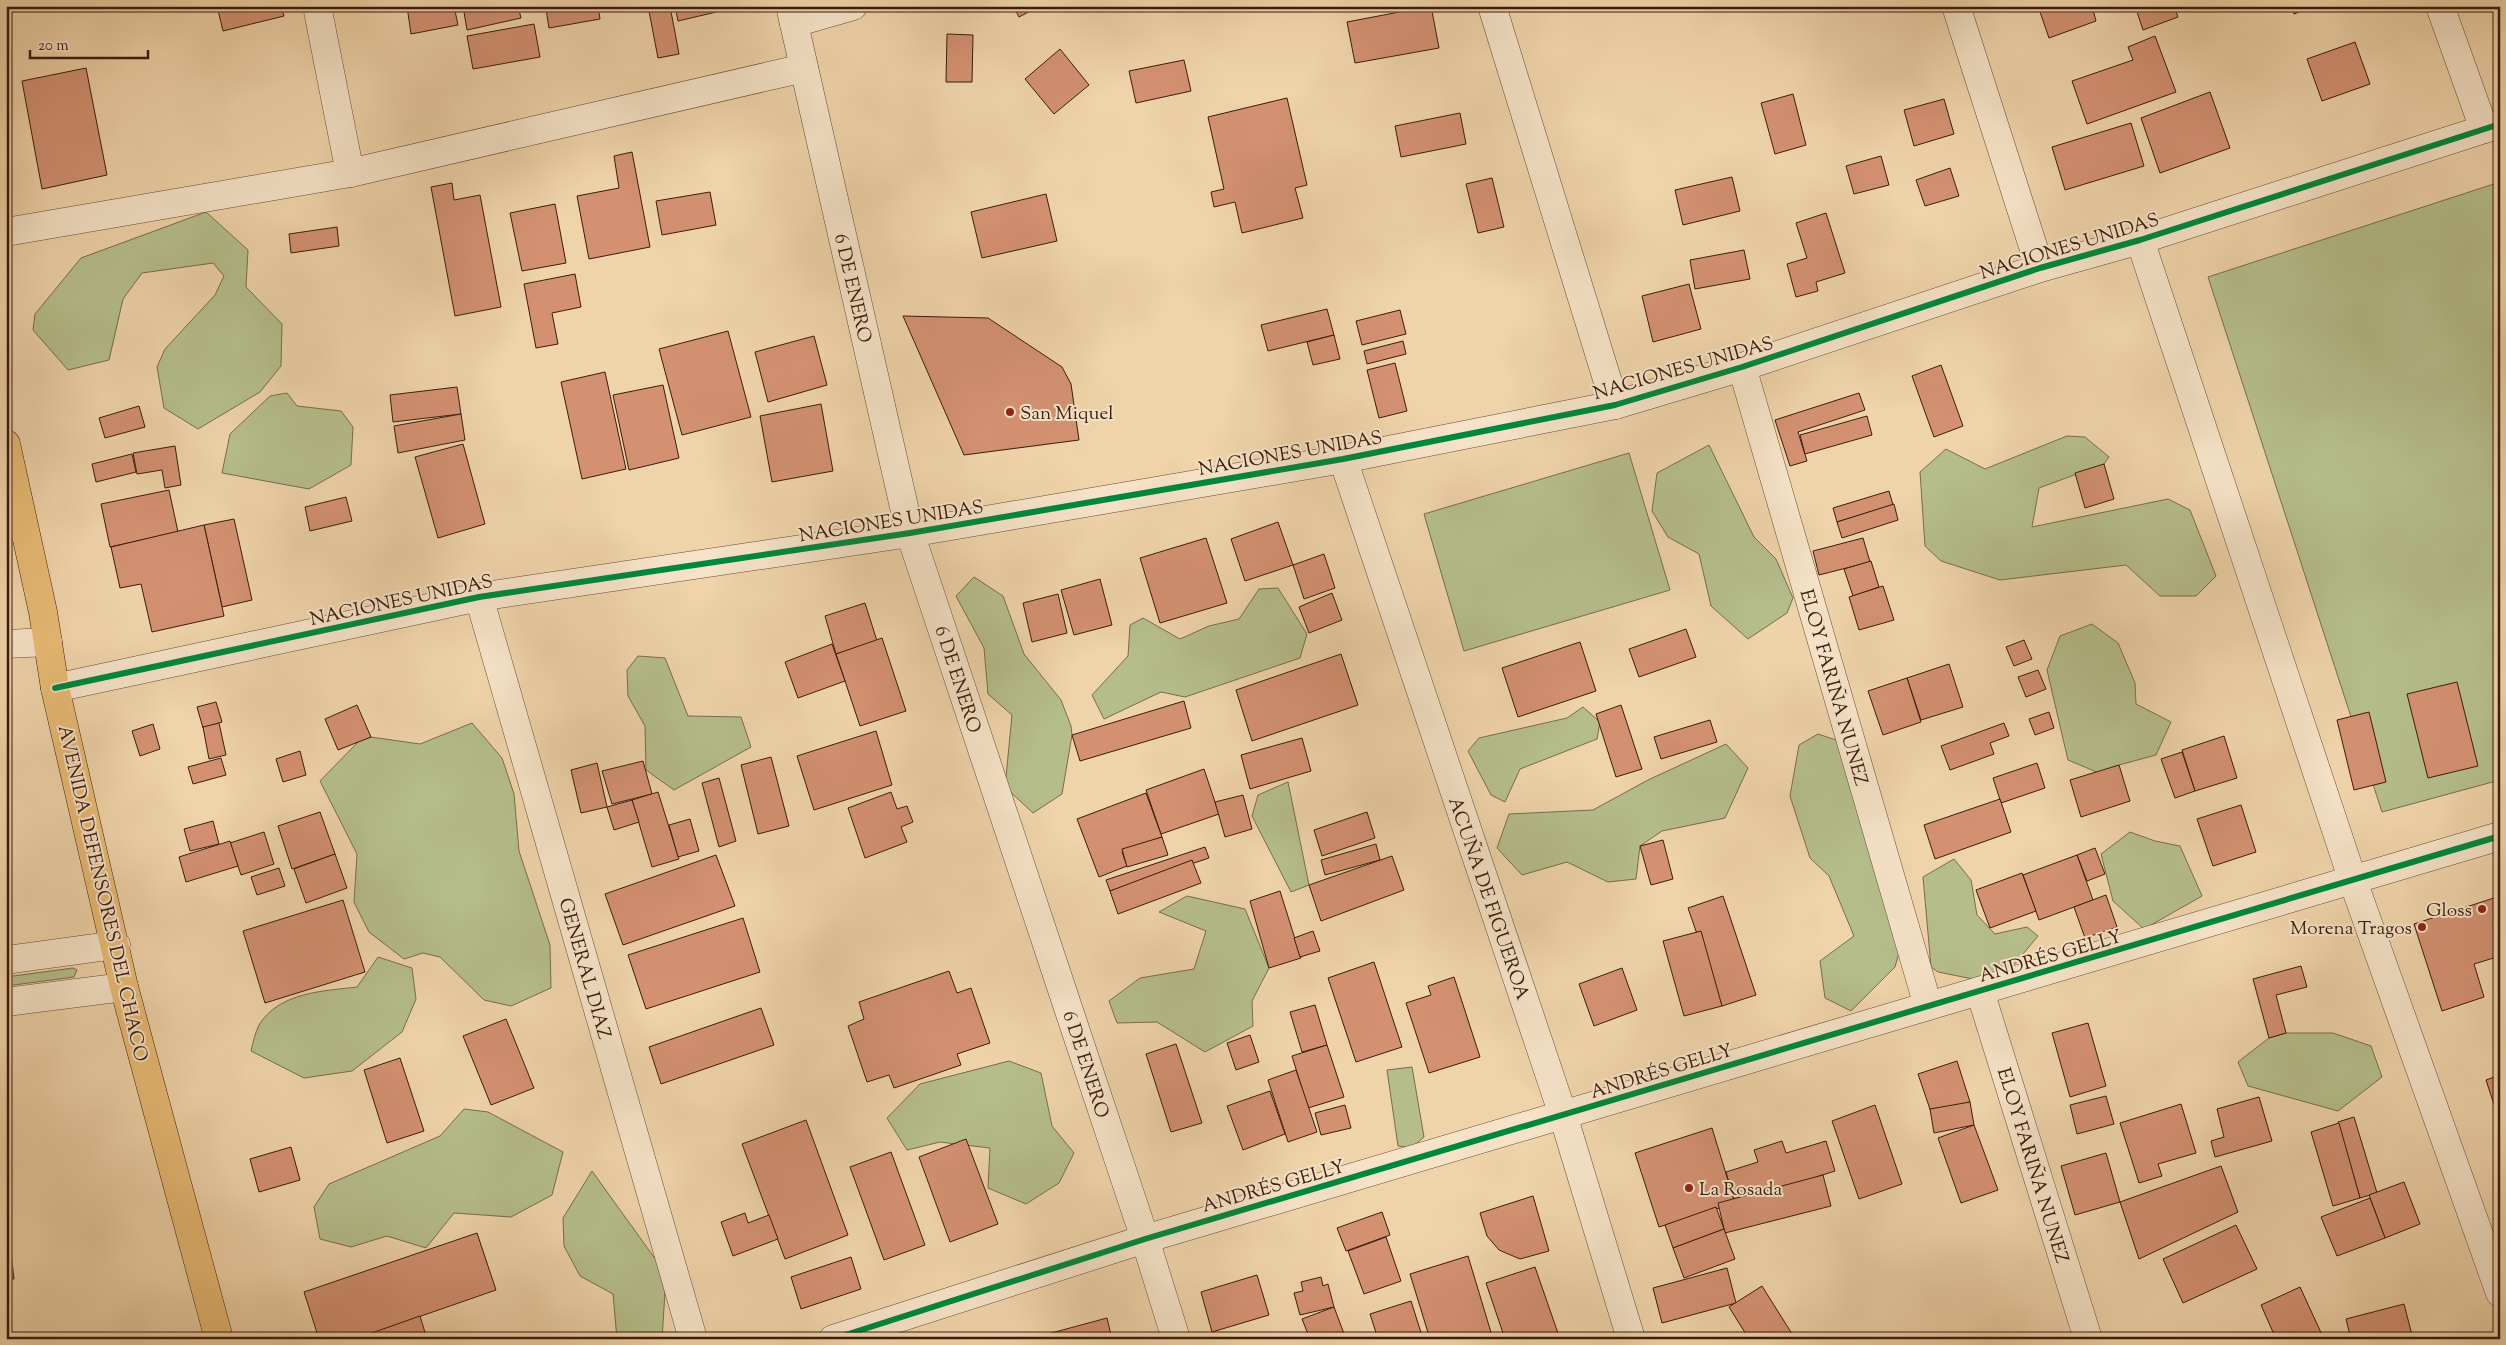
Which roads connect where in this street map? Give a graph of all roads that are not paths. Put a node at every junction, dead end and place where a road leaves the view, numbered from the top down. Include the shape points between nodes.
1 (316, 6) edge
2 (853, 6) edge
3 (1492, 6) edge
4 (1956, 6) edge
5 (2440, 6) edge
6 (792, 15) edge
7 (804, 68) junction
8 (2492, 127) edge
9 (350, 173) junction
10 (6, 232) edge
11 (2140, 240) junction
12 (2040, 268) junction
13 (1742, 366) junction
14 (1615, 405) junction
15 (6, 444) edge
16 (1343, 459) junction
17 (910, 533) junction
18 (479, 597) junction
19 (48, 642) junction
20 (6, 644) edge
21 (55, 688) junction
22 (2500, 836) edge
23 (2353, 881) junction
24 (116, 946) junction
25 (6, 960) edge
26 (124, 987) junction
27 (1980, 991) junction
28 (6, 1002) edge
29 (1928, 1006) junction
30 (1563, 1115) junction
31 (1145, 1239) junction
32 (2500, 1293) edge
33 (219, 1339) edge
34 (694, 1339) edge
35 (834, 1339) edge
36 (1176, 1339) edge
37 (1631, 1339) edge
38 (2088, 1339) edge

1 - 9 street
2 - 6 street
3 - 14 street
4 - 12 street
5 - 8 street
6 - 7 street, 6 DE ENERO
7 - 9 street
7 - 17 street, 6 DE ENERO
8 - 11 street, NACIONES UNIDAS
9 - 10 street
11 - 12 street, NACIONES UNIDAS
11 - 23 street
12 - 13 street, NACIONES UNIDAS
13 - 14 street, NACIONES UNIDAS
13 - 29 street, ELOY FARIÑA NUNEZ
14 - 16 street, NACIONES UNIDAS
15 - 19 main road, AVENIDA DEFENSORES DEL CHACO
16 - 17 street, NACIONES UNIDAS
16 - 30 street, ACUÑA DE FIGUEROA
17 - 18 street, NACIONES UNIDAS
17 - 31 street, 6 DE ENERO
18 - 21 street, NACIONES UNIDAS
18 - 34 street, GENERAL DIAZ
19 - 20 street
19 - 21 main road, AVENIDA DEFENSORES DEL CHACO
21 - 24 main road, AVENIDA DEFENSORES DEL CHACO
22 - 23 street, ANDRÉS GELLY
23 - 27 street, ANDRÉS GELLY
23 - 32 street
24 - 25 street
24 - 26 main road, AVENIDA DEFENSORES DEL CHACO
26 - 28 street
26 - 33 main road, AVENIDA DEFENSORES DEL CHACO
27 - 29 street, ANDRÉS GELLY
27 - 38 street, ELOY FARIÑA NUNEZ
29 - 30 street, ANDRÉS GELLY
30 - 31 street, ANDRÉS GELLY
30 - 37 street, ACUÑA DE FIGUEROA
31 - 35 street, ANDRÉS GELLY
31 - 36 street, 6 DE ENERO

